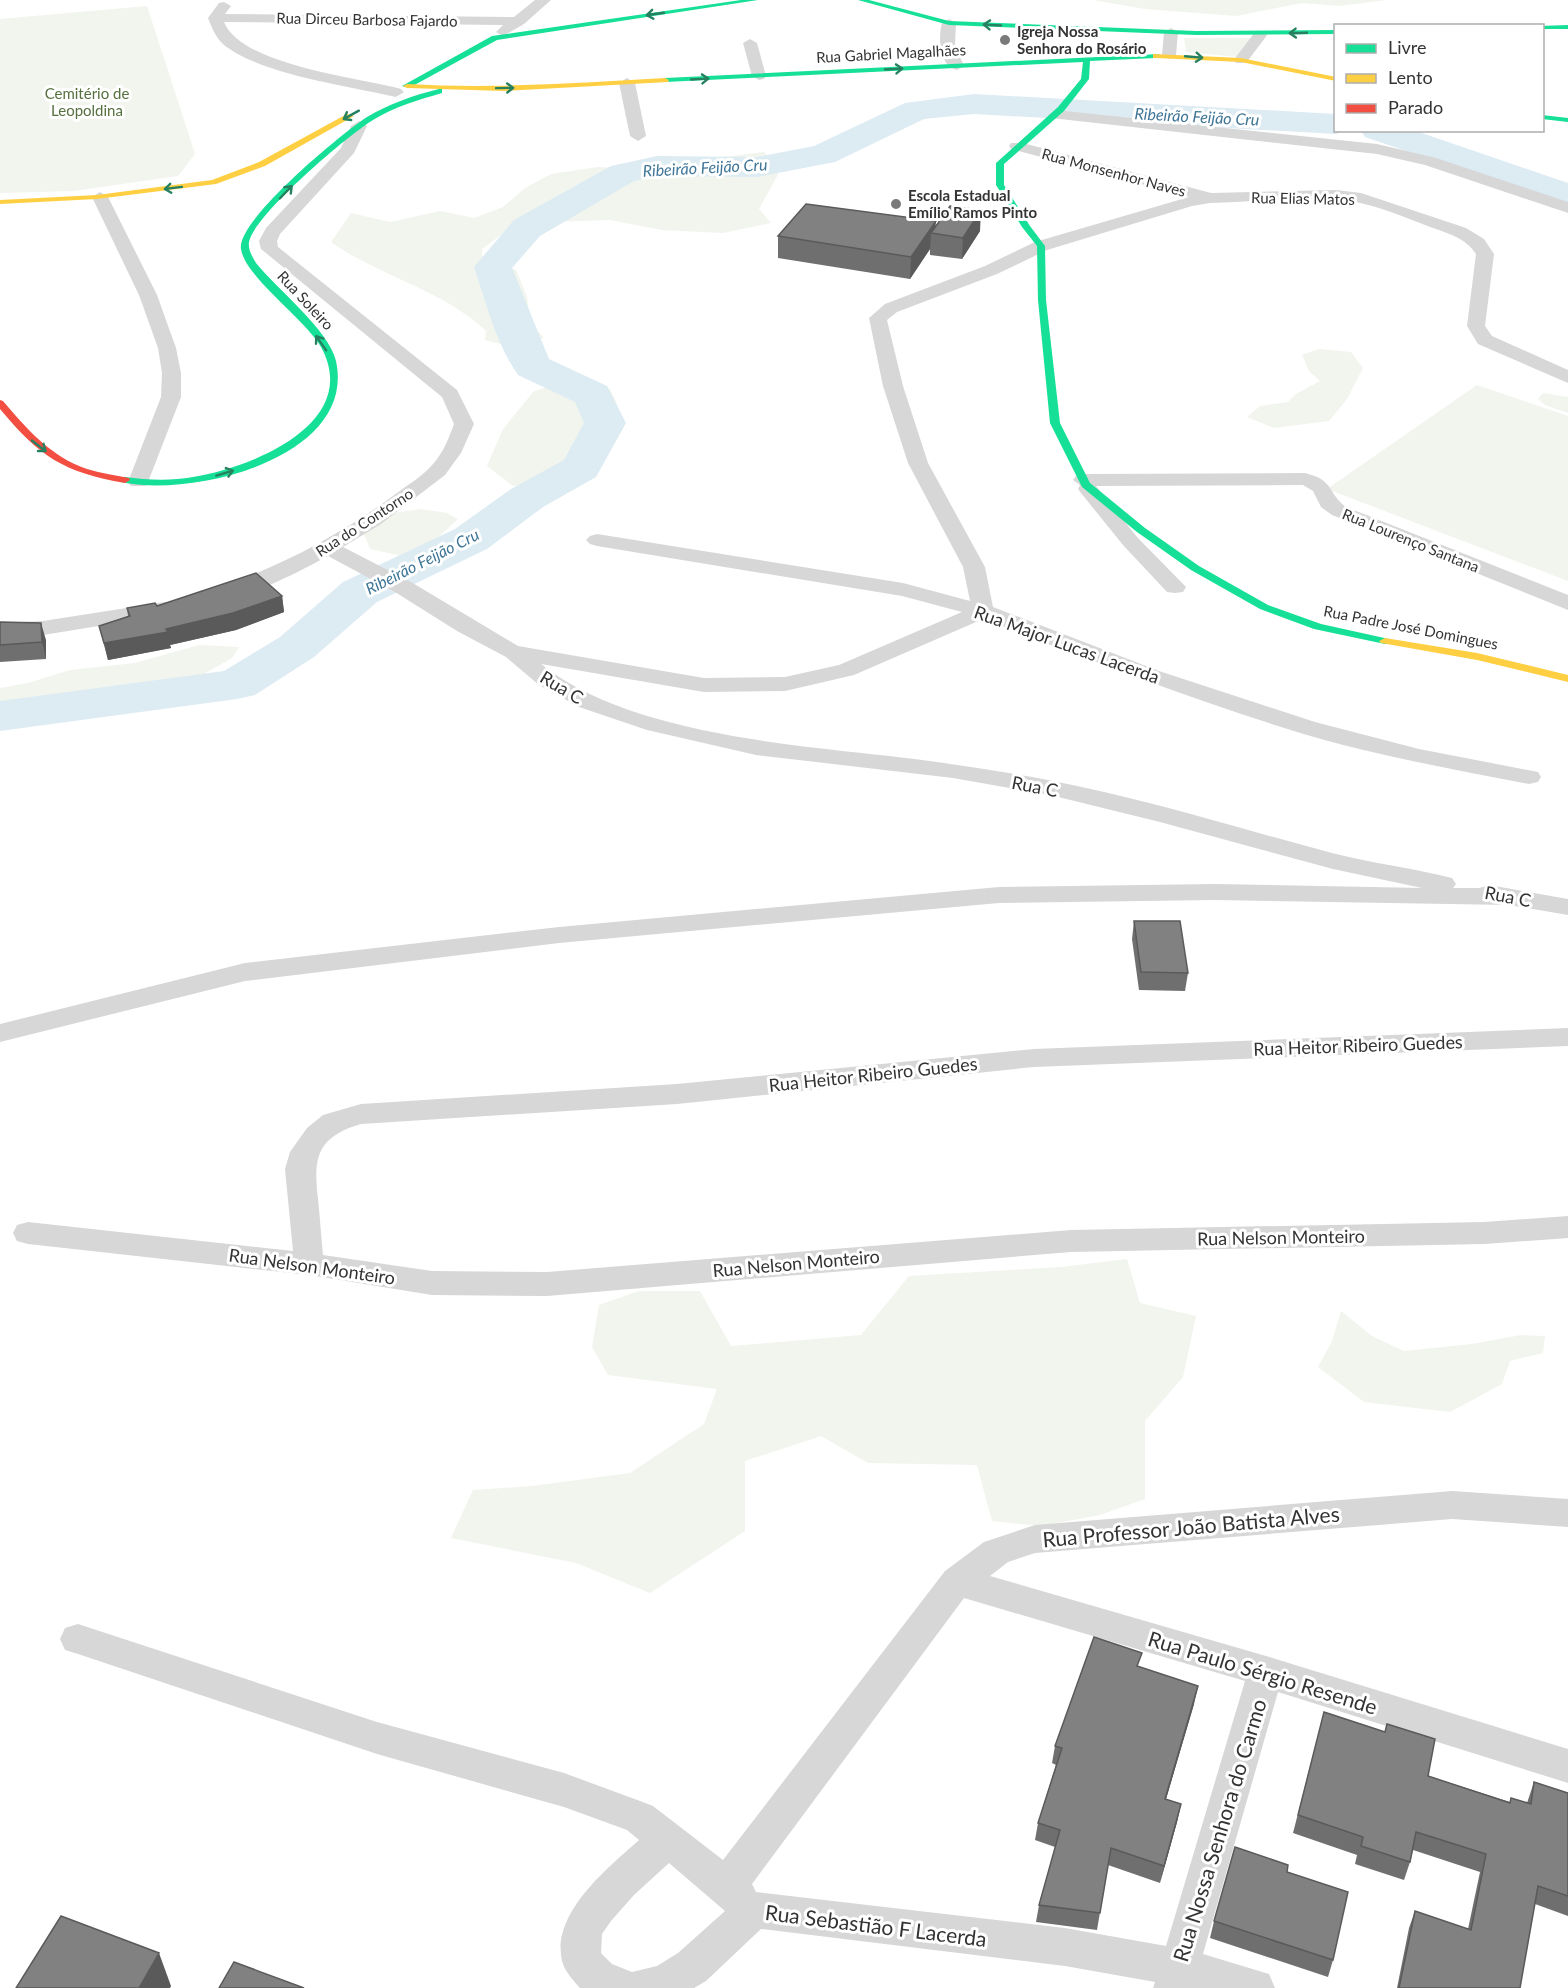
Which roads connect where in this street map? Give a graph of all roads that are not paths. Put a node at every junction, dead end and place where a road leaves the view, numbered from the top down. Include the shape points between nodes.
1 (228, 0) edge
2 (544, 0) edge
3 (755, 0) edge
4 (862, 0) edge
5 (215, 18) junction
6 (519, 21) junction
7 (949, 23) junction
8 (1544, 27) edge
9 (1568, 27) edge
10 (1171, 32) junction
11 (1334, 32) edge
12 (1260, 34) junction
13 (495, 38) junction
14 (750, 43) dead end
15 (1169, 54) junction
16 (1087, 59) junction
17 (1241, 60) junction
18 (957, 66) junction
19 (759, 76) junction
20 (1334, 79) edge
21 (627, 83) junction
22 (401, 88) junction
23 (446, 88) junction
24 (1058, 112) junction
25 (1544, 117) edge
26 (1568, 120) edge
27 (359, 126) junction
28 (638, 136) dead end
29 (1017, 146) junction
30 (100, 197) junction
31 (1210, 198) junction
32 (0, 202) edge
33 (1568, 208) edge
34 (1041, 246) junction
35 (1568, 377) edge
36 (0, 403) edge
37 (138, 482) junction
38 (1084, 483) junction
39 (597, 540) dead end
40 (327, 547) junction
41 (1175, 587) dead end
42 (214, 596) edge
43 (1568, 603) edge
44 (184, 605) edge
45 (983, 611) junction
46 (0, 630) edge
47 (512, 652) junction
48 (1568, 679) edge
49 (1529, 777) dead end
50 (1507, 897) junction
51 (1568, 907) edge
52 (0, 1033) edge
53 (1568, 1037) edge
54 (1568, 1227) edge
55 (28, 1233) dead end
56 (309, 1263) junction
57 (1568, 1513) edge
58 (957, 1581) junction
59 (78, 1639) dead end
60 (1266, 1672) junction
61 (1568, 1766) edge
62 (668, 1839) junction
63 (740, 1899) junction
64 (1175, 1977) edge
65 (623, 1988) edge
66 (642, 1988) edge
67 (1255, 1988) edge

1 - 5 street
2 - 6 street
3 -> 13 street
4 - 7 street
5 - 6 street, Rua Dirceu Barbosa Fajardo
5 - 22 street via 220,33 243,51 283,64
6 - 13 street
10 -> 7 street
7 - 18 street via 947,50
8 - 9 street
10 - 12 street
10 - 15 street
11 -> 12 street
12 - 17 street
13 - 22 street
14 - 19 street
15 - 16 street, Rua Gabriel Magalhães
15 -> 17 street, Rua Gabriel Magalhães
16 - 18 street, Rua Gabriel Magalhães
16 - 24 street via 1085,79
17 - 20 street, Rua Gabriel Magalhães
19 -> 18 street, Rua Gabriel Magalhães
21 -> 19 street, Rua Gabriel Magalhães
23 -> 21 street, Rua Gabriel Magalhães
21 - 28 street
22 - 23 street
22 -> 30 street via 268,162 231,178
23 - 27 street, Rua Soleiro via 402,102
24 - 29 street
24 - 33 street via 1377,149 1430,161
25 - 26 street
37 -> 27 street, Rua Soleiro via 172,483 219,476 260,462 298,442 319,422 333,399 335,382 324,345 261,276 246,254 244,243 249,232 289,188
27 - 40 street, Rua do Contorno via 342,158 272,232 270,249 450,394 464,424 456,447 440,469 393,507
29 - 31 street, Rua Monsenhor Naves
29 - 34 street via 1000,163 999,185
30 - 32 street
30 - 37 street via 142,282 168,351 171,397
31 - 34 street, Rua Elias Matos
31 - 35 street, Rua Elias Matos via 1361,198 1460,232 1478,243 1485,254 1476,326 1485,340
34 - 38 street, Rua Padre José Domingues via 1042,300 1055,423
34 - 45 street, Rua Elias Matos via 991,270 891,308 879,318 893,386 918,463 974,567
36 -> 37 street, Rua Soleiro via 30,439 56,460 86,472
38 - 41 street via 1130,541
38 - 43 street, Rua Lourenço Santana via 1305,479 1319,484 1328,503 1340,512
38 - 48 street, Rua Padre José Domingues via 1195,568 1264,607 1318,627 1519,664
39 - 45 street, Rua Major Lucas Lacerda via 903,590
40 - 42 street, Rua do Contorno via 254,584
40 - 47 street
44 - 46 street via 43,628
45 - 47 street via 846,670 785,684 704,685
45 - 49 street, Rua Major Lucas Lacerda via 1151,676 1306,727 1418,756
47 - 50 street, Rua C via 547,680 587,702 667,728 756,748 953,771 1050,788 1333,861
50 - 51 street, Rua C
50 - 52 street via 1216,892 999,895 906,903 559,935 269,968 195,981 100,1010
53 - 56 street, Rua Heitor Ribeiro Guedes via 1034,1058 677,1094 361,1114 333,1122 316,1136 300,1169
54 - 56 street, Rua Nelson Monteiro via 1484,1233 1071,1241 547,1284 432,1284
55 - 56 street, Rua Nelson Monteiro
57 - 58 street, Rua Professor João Batista Alves via 1452,1505 1035,1539 996,1552
58 - 60 street, Rua Paulo Sérgio Resende
58 - 63 street, Rua Professor João Batista Alves
59 - 62 street via 377,1738 564,1790 640,1818
60 - 61 street, Rua Paulo Sérgio Resende
60 - 64 street, Rua Nossa Senhora do Carmo
62 - 63 street
62 - 65 street via 590,1917 582,1935 582,1961 598,1978
63 - 64 street, Rua Sebastião F Lacerda via 1065,1947
63 - 66 street, Rua Sebastião F Lacerda via 692,1967 663,1985
64 - 67 street, Rua Sebastião F Lacerda

